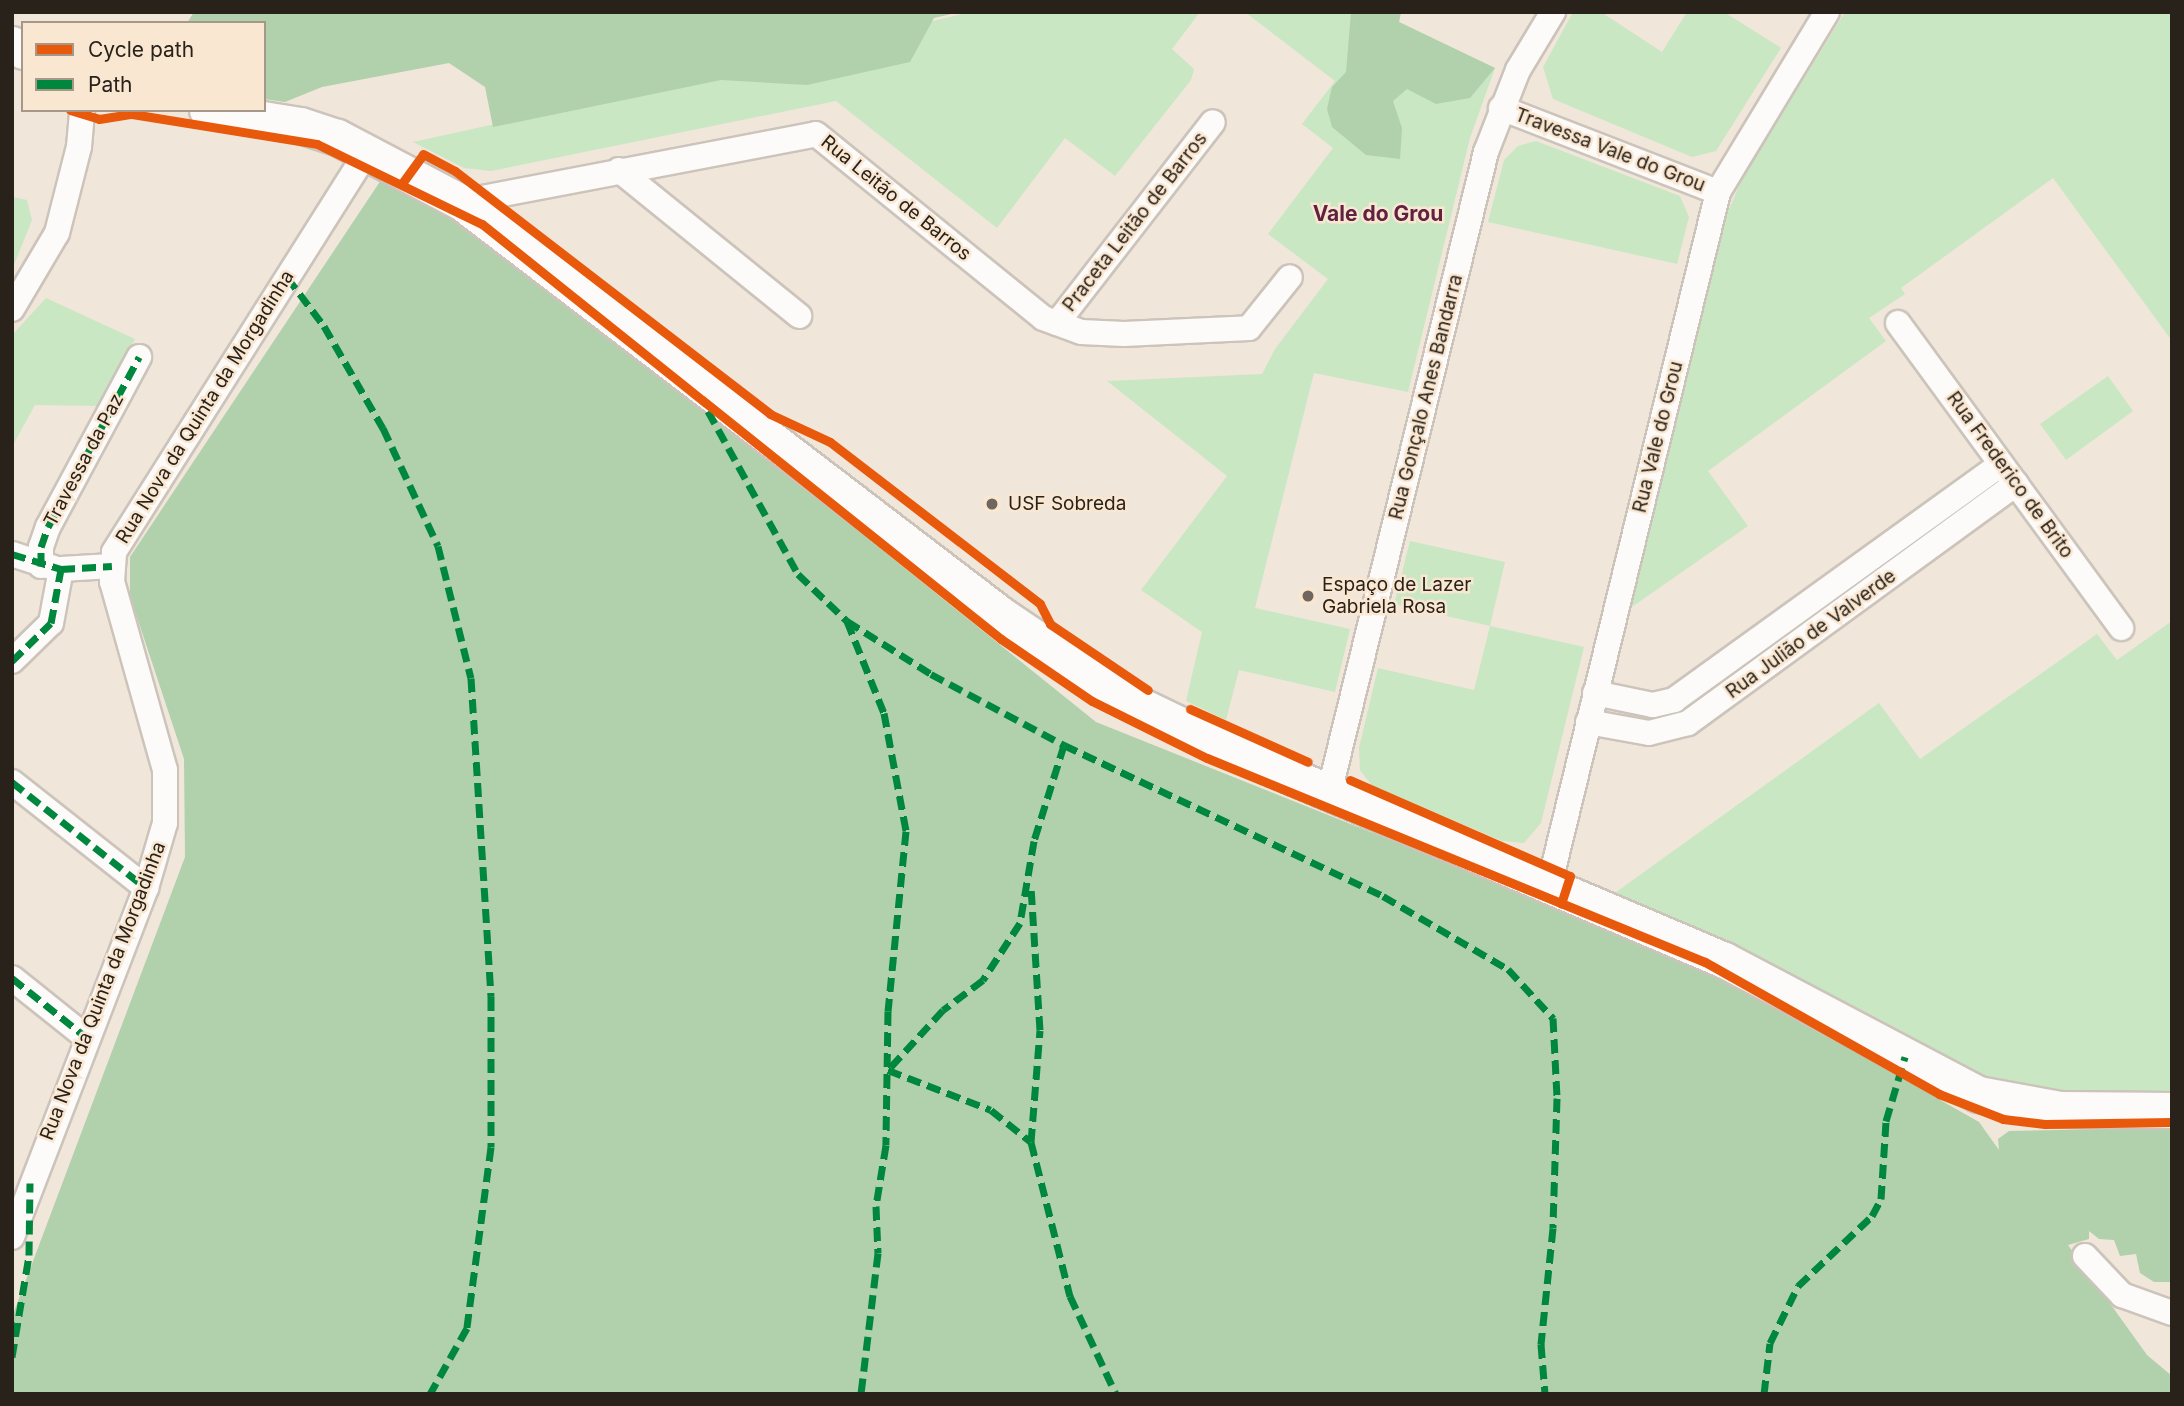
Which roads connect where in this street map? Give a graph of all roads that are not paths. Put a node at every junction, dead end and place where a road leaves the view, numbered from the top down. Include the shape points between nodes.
1 (1553, 12) edge
2 (1827, 12) edge
3 (1501, 108) junction
4 (82, 112) edge
5 (219, 112) edge
6 (1213, 122) dead end
7 (368, 150) junction
8 (619, 170) junction
9 (1718, 192) junction
10 (461, 202) junction
11 (1290, 277) dead end
12 (12, 309) edge
13 (799, 316) dead end
14 (1057, 323) junction
15 (1898, 323) dead end
16 (139, 357) dead end
17 (2001, 464) junction
18 (2016, 484) junction
19 (12, 554) edge
20 (112, 566) junction
21 (51, 568) junction
22 (2121, 628) dead end
23 (12, 661) edge
24 (1595, 693) junction
25 (1588, 722) junction
26 (12, 782) edge
27 (1329, 793) junction
28 (1549, 886) junction
29 (146, 888) junction
30 (12, 978) edge
31 (86, 1037) junction
32 (2172, 1110) edge
33 (12, 1237) edge
34 (2085, 1256) dead end
35 (2172, 1313) edge

1 - 3 street, Rua Gonçalo Anes Bandarra
2 - 9 street, Rua Vale do Grou
3 - 9 street, Travessa Vale do Grou
3 - 27 street, Rua Gonçalo Anes Bandarra
4 - 12 street via 79,147 57,233
5 - 7 main road via 300,125
6 - 14 street, Praceta Leitão de Barros
7 - 10 main road
7 - 20 street, Rua Nova da Quinta da Morgadinha via 120,539
8 - 10 street, Rua Leitão de Barros
8 - 13 street
8 - 14 street, Rua Leitão de Barros via 816,134 1043,318
9 - 24 street, Rua Vale do Grou
10 - 27 main road via 1073,667 1165,719
11 - 14 street, Rua Leitão de Barros via 1249,328 1124,334 1081,332
15 - 17 street, Rua Frederico de Brito
16 - 21 street, Travessa da Paz via 48,527 41,547
17 - 18 street, Rua Frederico de Brito
17 - 24 street, Rua Julião de Valverde via 1674,699 1653,705
18 - 22 street, Rua Frederico de Brito
18 - 25 street, Rua Julião de Valverde via 1688,723 1649,733
19 - 21 street
20 - 21 street
20 - 29 street, Rua Nova da Quinta da Morgadinha via 112,582 158,741 168,797 158,855
21 - 23 street, Travessa da Paz via 51,623
24 - 25 street, Rua Vale do Grou
25 - 28 street, Rua Vale do Grou
26 - 29 street
27 - 28 main road
28 - 32 main road via 1771,982 1978,1094 2060,1109
29 - 31 street, Rua Nova da Quinta da Morgadinha
30 - 31 street
31 - 33 street, Rua Nova da Quinta da Morgadinha
34 - 35 street via 2122,1294

